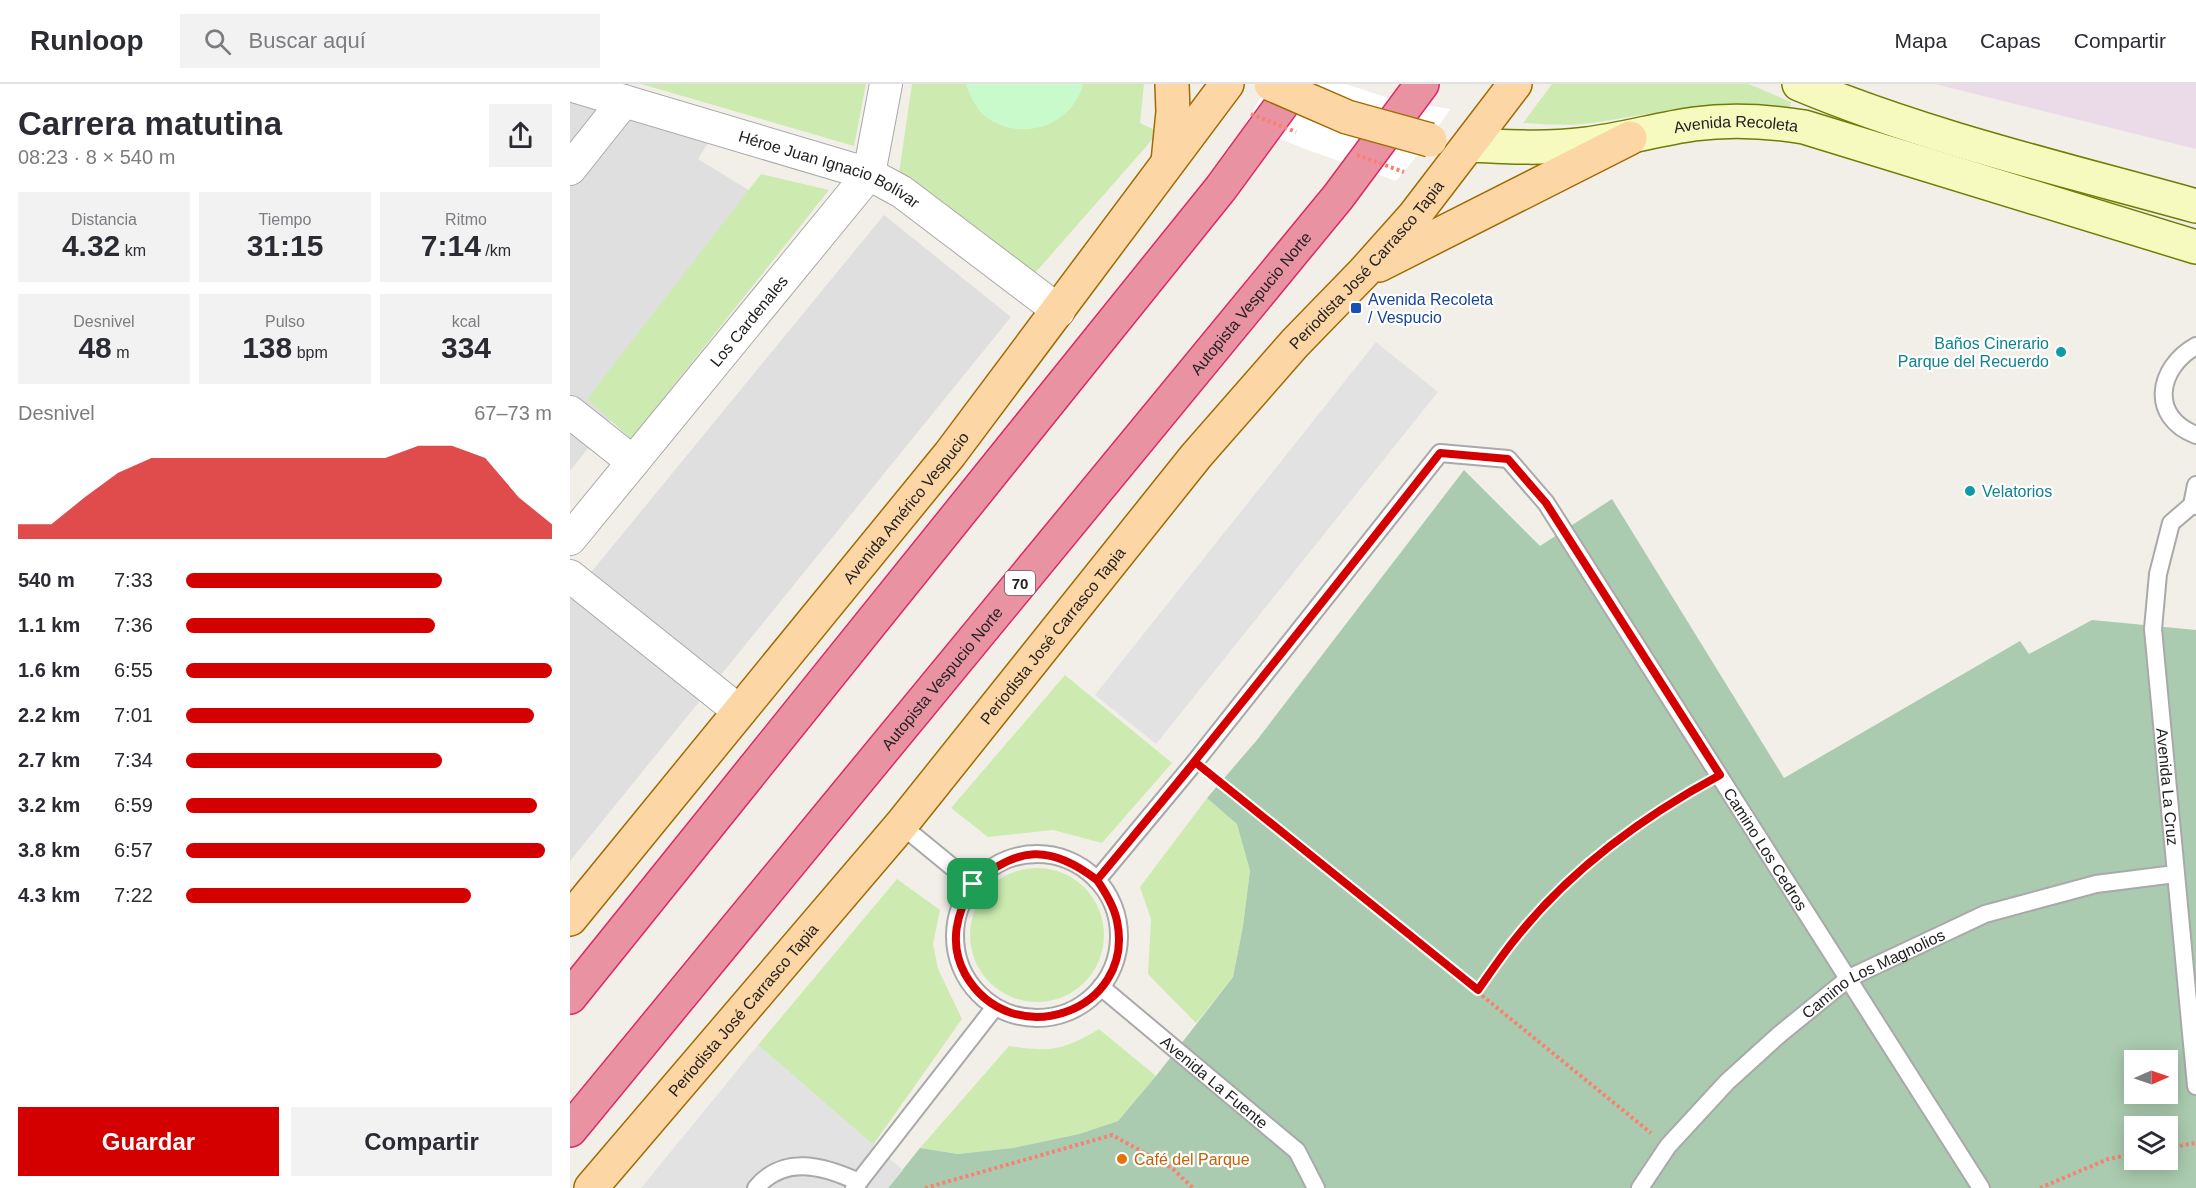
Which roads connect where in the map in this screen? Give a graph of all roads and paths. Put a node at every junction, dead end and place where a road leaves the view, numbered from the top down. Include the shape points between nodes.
1 (886, 84) edge
2 (1172, 84) edge
3 (1227, 84) edge
4 (1271, 84) edge
5 (1297, 84) edge
6 (1422, 84) edge
7 (1515, 84) edge
8 (1799, 84) edge
9 (570, 85) edge
10 (1837, 93) edge
11 (624, 101) junction
12 (1630, 138) junction
13 (1471, 145) junction
14 (1168, 162) junction
15 (570, 169) edge
16 (869, 174) junction
17 (2196, 206) edge
18 (2196, 247) edge
19 (1364, 272) junction
20 (1059, 311) junction
21 (2196, 346) edge
22 (570, 412) edge
23 (2196, 435) edge
24 (633, 462) junction
25 (2196, 485) edge
26 (2194, 505) edge
27 (570, 539) edge
28 (570, 576) edge
29 (739, 711) junction
30 (1195, 762) junction
31 (1720, 775) junction
32 (901, 825) junction
33 (2175, 874) junction
34 (1097, 880) junction
35 (973, 884) junction
36 (570, 919) edge
37 (1849, 978) junction
38 (1101, 987) junction
39 (1478, 990) junction
40 (570, 997) edge
41 (995, 1007) junction
42 (2196, 1086) edge
43 (570, 1130) edge
44 (2196, 1143) edge
45 (1668, 1146) junction
46 (2178, 1147) edge
47 (2124, 1156) edge
48 (857, 1185) edge
49 (591, 1188) edge
50 (756, 1188) edge
51 (925, 1188) edge
52 (1193, 1188) edge
53 (1316, 1188) edge
54 (1640, 1188) edge
55 (1981, 1188) edge
56 (2040, 1188) edge

1 - 16 street, Los Cardenales
2 - 14 main road
3 - 14 main road, Avenida Américo Vespucio
4 - 13 main road, Avenida Recoleta, bridge via 1347,117 1430,140
5 - 40 highway via 1213,198
6 - 43 highway, Autopista Vespucio Norte / 70 via 1338,197
7 - 13 main road, Periodista José Carrasco Tapia
8 - 10 main road
9 - 11 street, Héroe Juan Ignacio Bolívar
10 - 17 main road via 1981,145
11 - 15 street
11 - 16 street, Héroe Juan Ignacio Bolívar
12 - 13 main road, Avenida Recoleta via 1538,147
12 - 18 main road, Avenida Recoleta via 1721,121 1804,127
12 - 19 main road
13 - 19 main road, Periodista José Carrasco Tapia
14 - 20 main road, Avenida Américo Vespucio
16 - 20 street, Héroe Juan Ignacio Bolívar via 902,192
16 - 24 street, Los Cardenales
19 - 32 main road, Periodista José Carrasco Tapia via 1295,343 1196,456
20 - 29 main road, Avenida Américo Vespucio via 950,454
21 - 23 lane via 2173,364 2163,391 2167,411 2183,430
22 - 24 street
24 - 27 street, Los Cardenales
25 - 26 lane
26 - 33 lane, Avenida La Cruz via 2171,523 2158,574 2153,629
28 - 29 street
29 - 36 main road, Avenida Américo Vespucio
30 - 31 lane, Camino Los Cedros via 1440,453 1508,459 1546,503
30 - 34 lane, Camino Los Cedros
30 - 39 path
31 - 37 lane, Camino Los Cedros
31 - 39 path via 1631,829 1551,898
32 - 35 lane
32 - 49 main road, Periodista José Carrasco Tapia
33 - 37 lane, Camino Los Magnolios via 2096,884 1985,914
33 - 42 lane, Avenida La Cruz
34 - 35 lane via 1075,863 1048,855 1020,855 994,866
34 - 38 lane via 1110,900 1117,922 1118,945 1113,967
35 - 41 lane via 959,909 954,937 960,965 974,989
37 - 45 lane, Camino Los Magnolios via 1727,1082
37 - 55 lane, Camino Los Cedros
38 - 41 lane via 1085,1004 1052,1017 1017,1016
38 - 53 lane, Avenida La Fuente via 1297,1151
39 - 45 path
41 - 48 lane
44 - 46 path
45 - 54 lane, Camino Los Magnolios
47 - 56 path
48 - 50 lane via 828,1168 803,1165 781,1168 766,1176
51 - 52 path via 1112,1135 1172,1168

